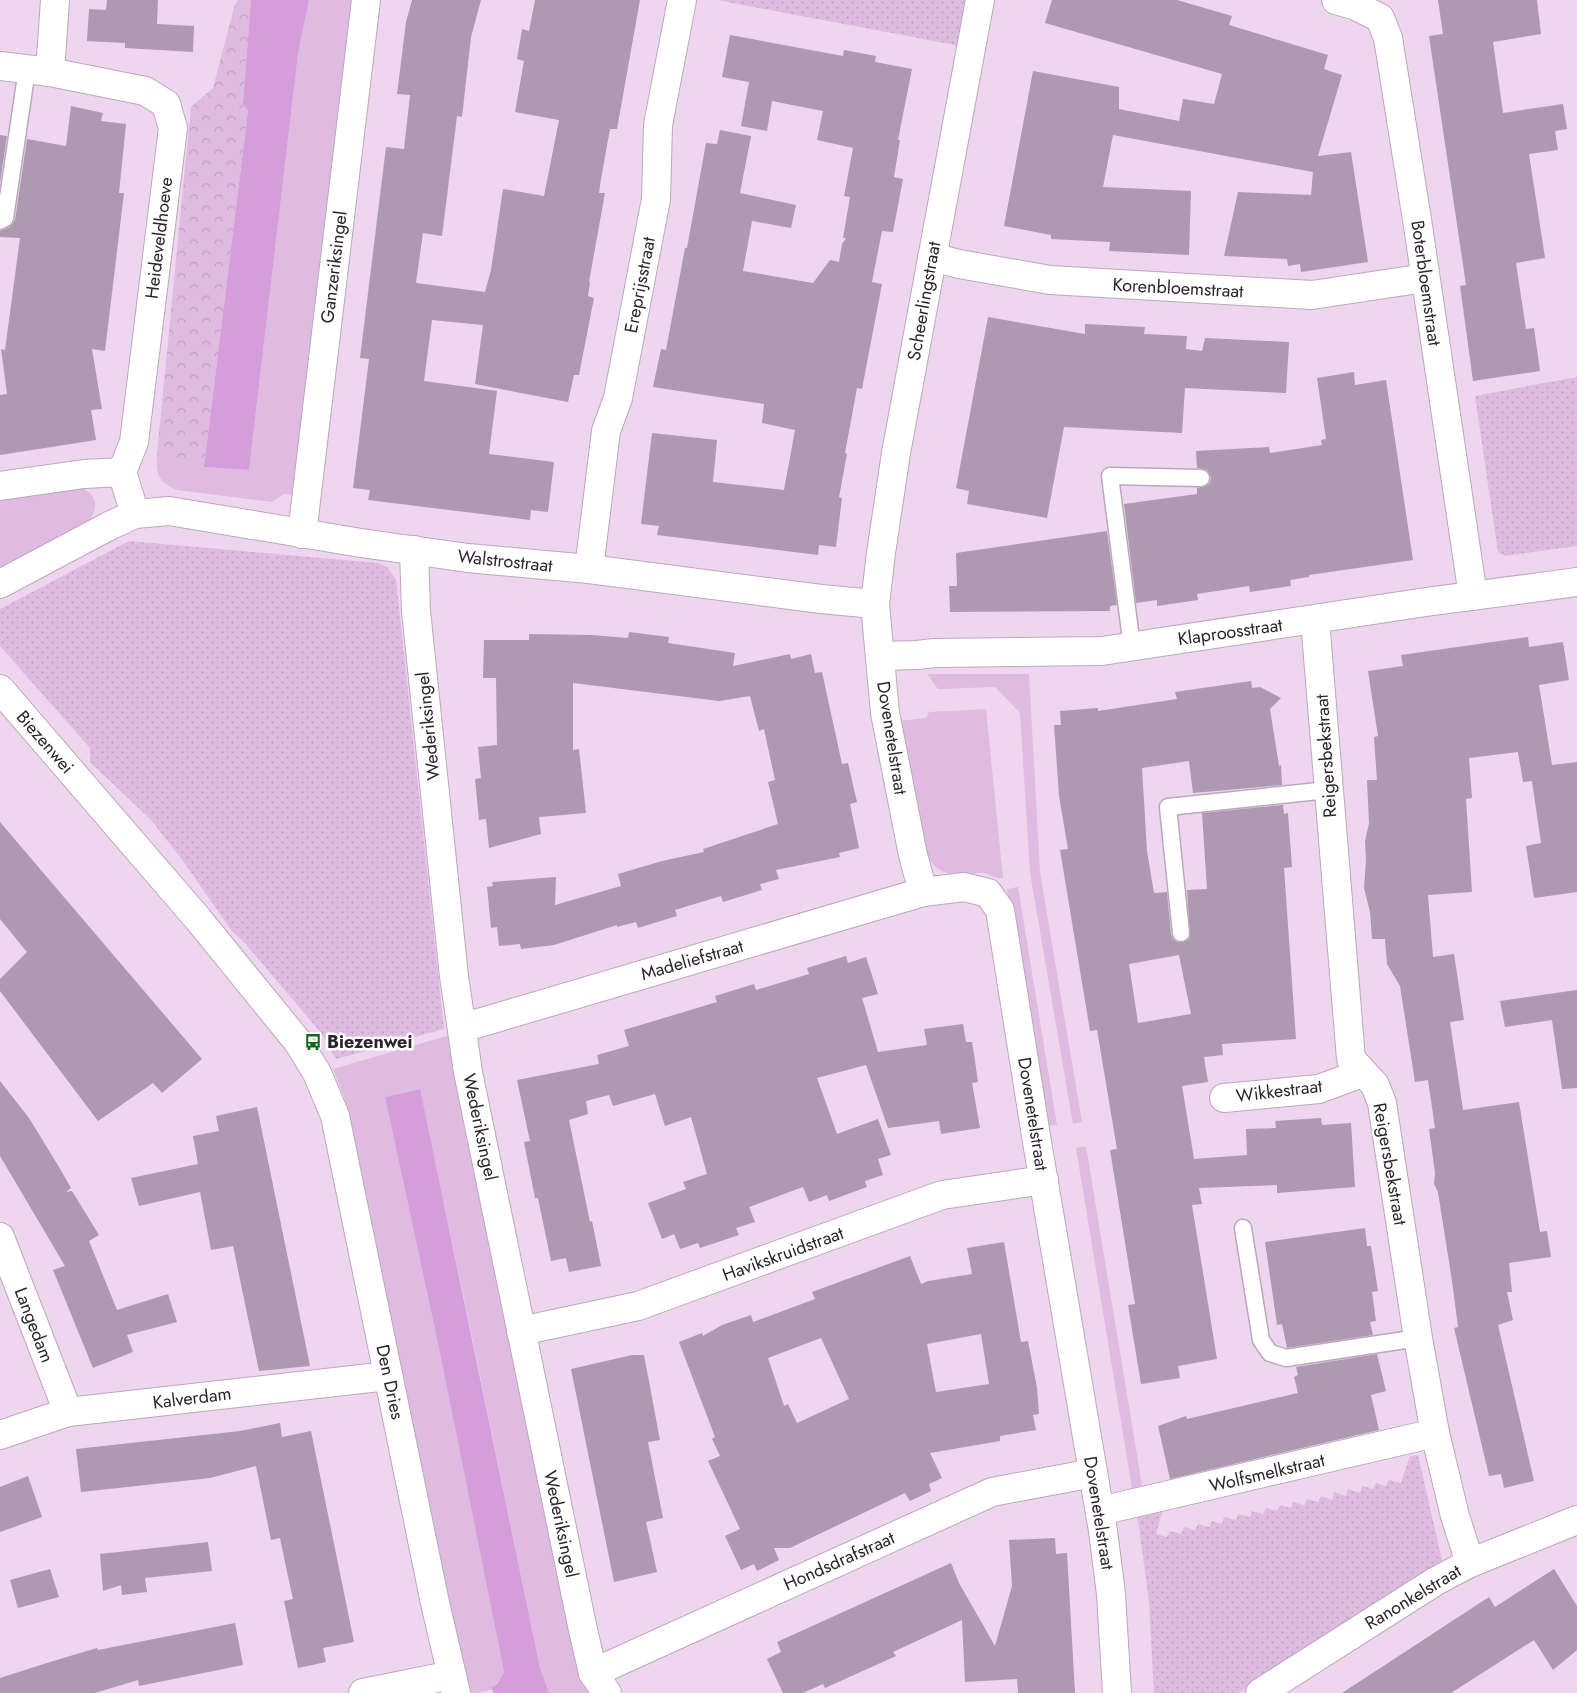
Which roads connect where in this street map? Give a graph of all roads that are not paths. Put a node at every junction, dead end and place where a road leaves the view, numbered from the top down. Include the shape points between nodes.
1 (55, 0) edge
2 (366, 0) edge
3 (682, 0) edge
4 (980, 0) edge
5 (1336, 0) edge
6 (0, 66) edge
7 (38, 70) junction
8 (0, 220) edge
9 (932, 257) junction
10 (1426, 278) junction
11 (122, 472) junction
12 (1201, 478) dead end
13 (0, 486) edge
14 (136, 514) junction
15 (302, 534) junction
16 (414, 550) junction
17 (589, 569) junction
18 (1577, 582) edge
19 (0, 584) edge
20 (1473, 596) junction
21 (875, 604) junction
22 (1315, 620) junction
23 (1132, 647) junction
24 (880, 656) junction
25 (0, 689) edge
26 (1328, 790) junction
27 (923, 892) junction
28 (1181, 933) dead end
29 (462, 1028) junction
30 (317, 1073) joint
31 (1362, 1073) junction
32 (1224, 1098) dead end
33 (1044, 1180) junction
34 (1243, 1228) dead end
35 (0, 1237) edge
36 (521, 1331) junction
37 (1418, 1338) junction
38 (388, 1376) junction
39 (68, 1412) junction
40 (1435, 1433) junction
41 (0, 1435) edge
42 (1093, 1473) junction
43 (1100, 1511) junction
44 (1577, 1520) edge
45 (1470, 1563) junction
46 (600, 1683) edge
47 (454, 1684) edge
48 (363, 1693) edge
49 (1117, 1693) edge
50 (1260, 1693) edge

1 - 7 street
2 - 15 street, Ganzeriksingel
3 - 17 street, Ereprijsstraat via 658,124 656,199 618,398 606,431
4 - 9 street, Scheerlingstraat
5 - 10 street, Boterbloemstraat via 1380,18 1388,38
6 - 7 street, Heideveldhoeve
7 - 8 lane via 5,218
7 - 11 street, Heideveldhoeve via 145,91 166,104 173,128 134,442
9 - 10 street, Korenbloemstraat via 1050,280 1302,294
9 - 21 street, Scheerlingstraat via 896,453
10 - 20 street, Boterbloemstraat
11 - 13 street
11 - 14 street
12 - 23 lane via 1110,476
14 - 15 street, Walstrostraat via 169,512
14 - 19 street
15 - 16 street, Walstrostraat
16 - 17 street, Walstrostraat
16 - 29 street, Wederiksingel via 416,611
17 - 21 street, Walstrostraat
18 - 20 street, Klaproosstraat
20 - 22 street, Klaproosstraat
21 - 24 street, Dovenetelstraat
22 - 23 street, Klaproosstraat
22 - 26 street, Reigersbekstraat
23 - 24 street, Klaproosstraat via 1102,652
24 - 27 street, Dovenetelstraat via 885,713
25 - 30 street, Biezenwei via 198,919 298,1042
26 - 28 lane via 1168,807
26 - 31 street, Reigersbekstraat via 1351,1059
27 - 29 street, Madeliefstraat
27 - 33 street, Dovenetelstraat via 964,887 988,893 1000,910
29 - 36 street, Wederiksingel via 468,1072
30 - 38 street, Den Dries via 335,1116
31 - 32 street, Wikkestraat via 1319,1090
31 - 37 street, Reigersbekstraat via 1375,1085 1382,1103
33 - 36 street, Havikskruidstraat via 942,1196 638,1306
33 - 42 street, Dovenetelstraat
34 - 37 lane via 1261,1340 1270,1353 1286,1358
35 - 39 street, Langedam
36 - 46 street, Wederiksingel
37 - 40 street, Reigersbekstraat
38 - 39 street, Kalverdam
38 - 47 street, Den Dries
39 - 41 street, Kalverdam
40 - 43 street, Wolfsmelkstraat
40 - 45 street, Reigersbekstraat
42 - 43 street, Dovenetelstraat
42 - 46 street, Hondsdrafstraat via 992,1492
43 - 49 street, Dovenetelstraat via 1111,1594
44 - 45 street, Ranonkelstraat
45 - 50 street, Ranonkelstraat via 1436,1581
47 - 48 street

